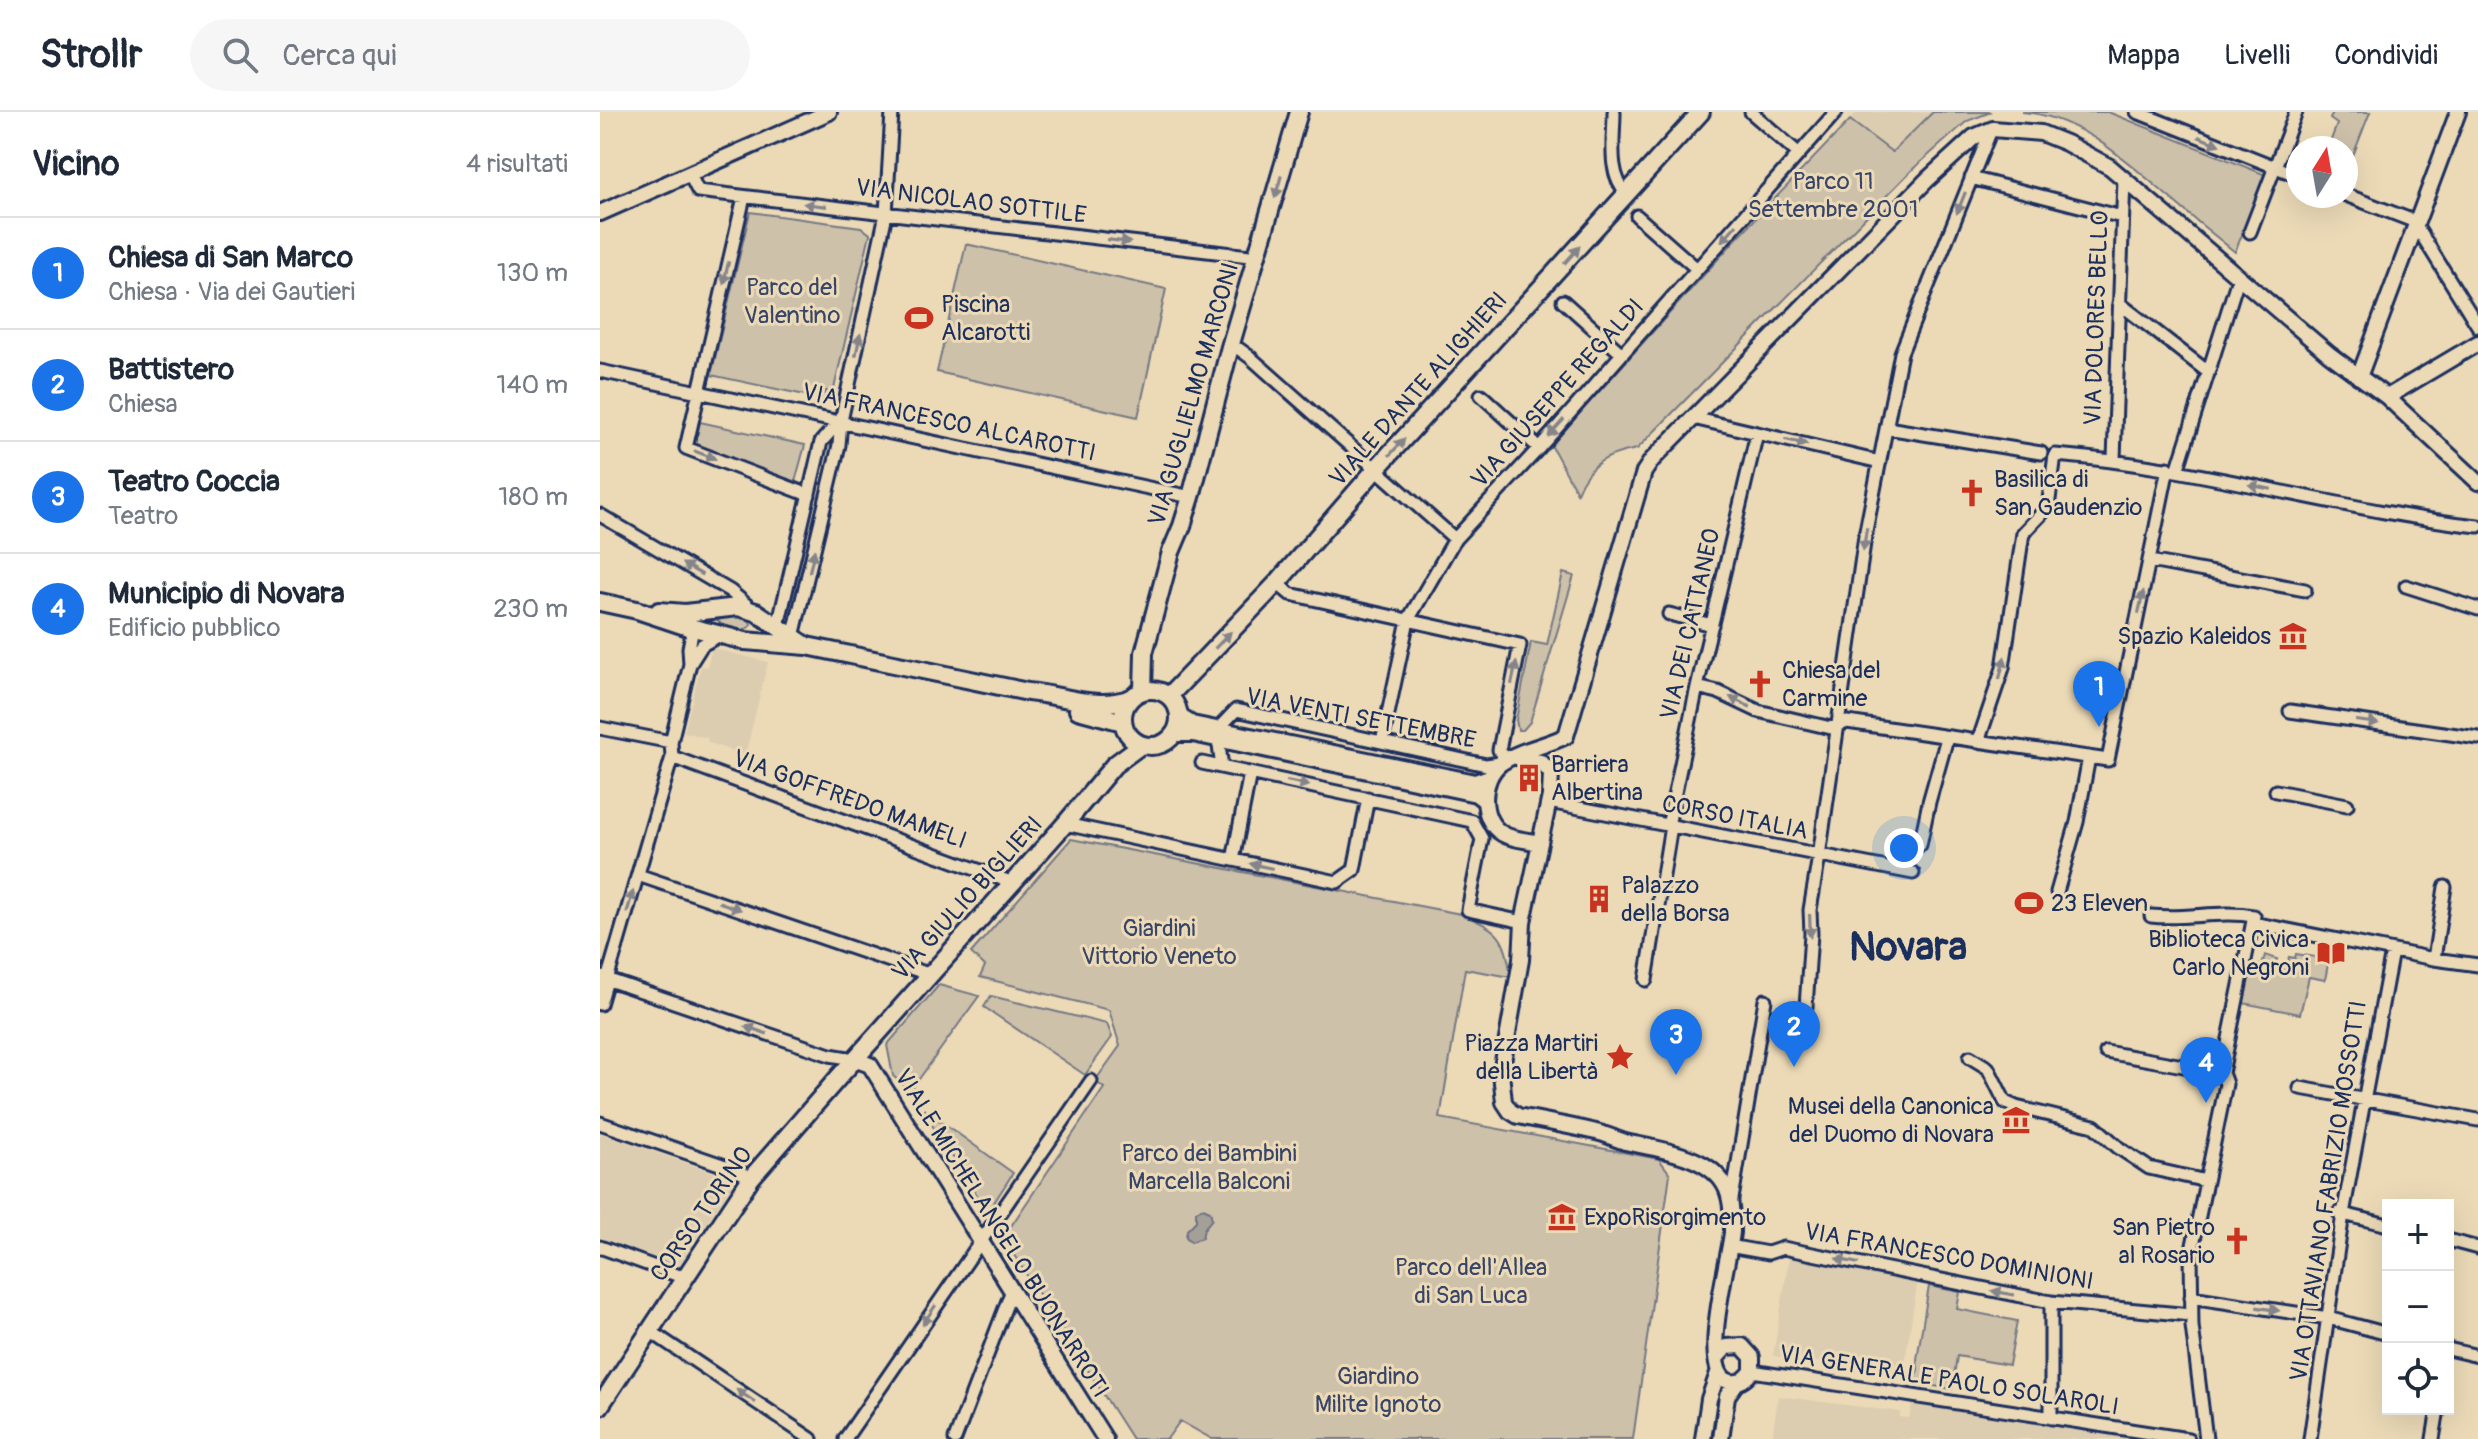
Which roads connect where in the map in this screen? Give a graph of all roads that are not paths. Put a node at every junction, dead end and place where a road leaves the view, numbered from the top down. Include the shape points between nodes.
1 (829, 112) edge
2 (892, 112) edge
3 (1299, 112) edge
4 (1614, 112) edge
5 (1701, 112) edge
6 (1751, 112) edge
7 (1836, 112) edge
8 (2296, 112) edge
9 (2458, 112) edge
10 (2143, 113) edge
11 (1991, 130) junction
12 (1799, 154) junction
13 (2275, 167) junction
14 (2286, 171) edge
15 (689, 173) junction
16 (1971, 178) junction
17 (2124, 179) junction
18 (1627, 194) junction
19 (744, 197) junction
20 (2358, 200) edge
21 (600, 213) edge
22 (886, 214) junction
23 (1637, 216) dead end
24 (2122, 217) junction
25 (2416, 223) junction
26 (2250, 232) dead end
27 (1258, 257) junction
28 (1697, 269) junction
29 (2236, 285) dead end
30 (1563, 301) dead end
31 (2119, 303) junction
32 (2478, 326) edge
33 (2478, 343) edge
34 (1230, 347) junction
35 (1622, 354) junction
36 (600, 371) edge
37 (2208, 372) junction
38 (2359, 377) junction
39 (698, 391) junction
40 (1481, 395) dead end
41 (2387, 397) junction
42 (1693, 418) junction
43 (841, 421) junction
44 (1887, 428) junction
45 (1757, 433) junction
46 (1539, 448) junction
47 (2041, 453) dead end
48 (2114, 459) junction
49 (1880, 462) junction
50 (1376, 469) junction
51 (2173, 469) junction
52 (2478, 482) edge
53 (809, 495) junction
54 (1191, 497) junction
55 (600, 515) edge
56 (2478, 526) edge
57 (1455, 539) junction
58 (2150, 561) junction
59 (1277, 583) junction
60 (2406, 586) dead end
61 (2305, 590) dead end
62 (600, 602) edge
63 (2478, 609) edge
64 (637, 610) junction
65 (710, 610) junction
66 (756, 612) junction
67 (1669, 614) dead end
68 (1408, 620) junction
69 (1712, 625) junction
70 (778, 626) junction
71 (693, 628) junction
72 (719, 634) junction
73 (745, 641) junction
74 (800, 642) junction
75 (690, 664) junction
76 (1697, 687) junction
77 (1028, 692) junction
78 (1137, 694) junction
79 (1169, 696) junction
80 (2290, 711) dead end
81 (1179, 716) junction
82 (1124, 726) junction
83 (1838, 726) junction
84 (600, 728) edge
85 (1175, 734) junction
86 (1218, 734) junction
87 (1947, 738) junction
88 (2478, 738) edge
89 (671, 742) junction
90 (1382, 742) junction
91 (1978, 742) junction
92 (1141, 745) junction
93 (672, 757) junction
94 (2089, 757) junction
95 (1510, 759) junction
96 (1202, 763) dead end
97 (1114, 765) junction
98 (1222, 767) junction
99 (1250, 773) junction
100 (1489, 777) junction
101 (2276, 791) dead end
102 (1368, 798) junction
103 (1485, 801) junction
104 (1549, 802) junction
105 (2347, 805) dead end
106 (1065, 824) junction
107 (1670, 826) junction
108 (1540, 843) junction
109 (1920, 845) dead end
110 (1819, 856) junction
111 (1233, 860) junction
112 (1913, 873) dead end
113 (638, 875) junction
114 (1013, 883) junction
115 (2445, 887) dead end
116 (2057, 892) dead end
117 (2151, 916) dead end
118 (2253, 920) junction
119 (1523, 922) junction
120 (2392, 951) junction
121 (2434, 959) junction
122 (2478, 965) edge
123 (931, 975) junction
124 (604, 978) edge
125 (1646, 980) dead end
126 (1765, 1000) dead end
127 (600, 1004) edge
128 (1806, 1007) dead end
129 (2106, 1052) dead end
130 (1970, 1057) dead end
131 (854, 1059) junction
132 (2222, 1073) junction
133 (1091, 1081) dead end
134 (2300, 1088) dead end
135 (2363, 1099) junction
136 (2478, 1120) edge
137 (600, 1123) edge
138 (751, 1178) junction
139 (2206, 1181) junction
140 (1731, 1206) junction
141 (2341, 1213) junction
142 (2382, 1223) edge
143 (981, 1240) junction
144 (2454, 1242) edge
145 (1729, 1246) junction
146 (600, 1247) edge
147 (2478, 1248) edge
148 (685, 1278) junction
149 (1012, 1290) junction
150 (2191, 1296) junction
151 (2051, 1302) junction
152 (2191, 1315) junction
153 (2328, 1318) junction
154 (1717, 1320) junction
155 (650, 1331) junction
156 (2382, 1332) edge
157 (1732, 1345) junction
158 (2454, 1352) edge
159 (1718, 1356) junction
160 (2478, 1356) edge
161 (1752, 1371) junction
162 (1718, 1373) junction
163 (1737, 1382) junction
164 (602, 1400) edge
165 (2437, 1415) edge
166 (2051, 1418) junction
167 (811, 1439) edge
168 (845, 1439) edge
169 (955, 1439) edge
170 (1105, 1439) edge
171 (1703, 1439) edge
172 (1721, 1439) edge
173 (2188, 1439) edge
174 (2206, 1439) edge
175 (2310, 1439) edge
176 (2433, 1439) edge

1 - 15 street
2 - 22 street
3 -> 27 main road, VIA GUGLIELMO MARCONI
4 - 18 street via 1614,174
5 - 18 main road, VIALE DANTE ALIGHIERI
6 - 12 street
7 - 12 street, VIA GIUSEPPE REGALDI
8 - 13 street
9 - 25 street
10 -> 13 street
11 - 16 street
11 - 17 street via 2041,133
11 - 42 street via 1974,137 1927,180
12 -> 28 street, VIA GIUSEPPE REGALDI
13 - 14 street
13 - 26 street
15 - 19 street, VIA NICOLAO SOTTILE via 698,191
15 - 21 street
16 - 24 street
16 -> 44 street via 1901,353
17 - 24 street, VIA DOLORES BELLO
17 - 38 street
50 -> 18 main road, VIALE DANTE ALIGHIERI
22 -> 19 street, VIA NICOLAO SOTTILE
19 -> 39 street
20 - 25 street
22 -> 27 street, VIA NICOLAO SOTTILE
43 -> 22 street
23 - 28 street
24 - 31 street, VIA DOLORES BELLO
25 - 32 street
25 - 38 street
27 - 34 main road, VIA GUGLIELMO MARCONI
28 - 35 street, VIA GIUSEPPE REGALDI
29 - 37 street
30 - 35 street
31 - 37 street
31 - 48 street, VIA DOLORES BELLO
33 - 41 street
34 - 50 street via 1250,357
34 - 54 main road, VIA GUGLIELMO MARCONI
35 -> 46 street, VIA GIUSEPPE REGALDI
36 - 39 street, VIA FRANCESCO ALCAROTTI
37 - 51 street
38 - 41 street
39 - 43 street, VIA FRANCESCO ALCAROTTI
39 -> 53 street via 686,448
40 - 46 street
41 - 52 street
42 - 45 street
42 - 95 street via 1652,460 1638,487 1566,736
43 - 53 street via 821,442
43 - 54 street, VIA FRANCESCO ALCAROTTI
74 -> 43 street
44 - 47 street
44 - 49 street
45 -> 49 street
45 - 69 street, VIA DEI CATTANEO
46 - 57 street, VIA GIUSEPPE REGALDI
48 - 51 street
91 -> 48 street via 2003,668 2023,533 2048,507 2055,455
49 -> 83 street
50 - 57 street
50 - 59 main road, VIALE DANTE ALIGHIERI
56 -> 51 street
51 - 58 street
53 - 70 street
54 - 78 main road, VIA GUGLIELMO MARCONI via 1171,552
66 -> 55 street via 730,591
57 - 68 street, VIA GIUSEPPE REGALDI
58 - 61 street
94 -> 58 street via 2108,760
59 - 68 street via 1290,594
79 -> 59 main road, VIALE DANTE ALIGHIERI
60 - 63 street
62 - 64 main road
64 - 65 main road
64 - 71 main road
65 - 66 main road via 738,607
65 - 71 main road
65 - 72 main road
66 - 70 main road
66 - 73 main road via 758,628
67 - 69 street
68 - 90 street, VIA GIUSEPPE REGALDI
95 -> 68 street via 1499,750 1520,645
69 - 76 street, VIA DEI CATTANEO
70 - 74 main road
71 - 72 main road
71 - 75 street
72 - 73 main road
72 - 75 street via 702,645
73 - 74 main road
74 - 77 main road
75 - 89 street
83 -> 76 street via 1758,711
76 - 107 street, VIA DEI CATTANEO
77 - 78 main road via 1095,704
77 - 82 main road via 1049,704
78 - 79 main road via 1157,690
78 - 82 main road via 1125,707
79 - 81 main road
80 -> 88 street
81 - 85 main road
81 - 86 street, VIA VENTI SETTEMBRE
82 - 92 main road
82 - 97 main road, VIA GIULIO BIGLIERI
83 - 87 street via 1847,722
83 - 110 street
84 - 89 street
85 - 86 street, VIA VENTI SETTEMBRE
85 - 92 main road via 1161,745
86 - 90 street, VIA VENTI SETTEMBRE via 1236,710
86 - 98 street
86 - 100 street, VIA VENTI SETTEMBRE via 1475,782
86 - 103 street, VIA VENTI SETTEMBRE via 1476,794
87 - 91 street
87 - 109 street
89 - 93 street
90 - 95 street, VIA VENTI SETTEMBRE via 1486,765
91 - 94 street
92 - 97 main road, VIA GIULIO BIGLIERI
93 - 113 street
93 - 114 street, VIA GOFFREDO MAMELI
94 - 116 street
95 - 100 street
95 - 104 street via 1541,762 1548,768
96 - 98 street
97 - 106 main road, VIA GIULIO BIGLIERI
98 - 99 street
99 -> 102 street
99 - 111 street
100 - 103 street
101 - 105 street
102 -> 111 street via 1354,870 1337,882
102 - 119 street via 1474,824 1482,839 1468,910
103 - 108 street via 1498,831
104 - 107 street, CORSO ITALIA
104 - 108 street
106 - 111 street
106 - 114 main road, VIA GIULIO BIGLIERI
107 - 110 street, CORSO ITALIA
107 - 125 street, VIA DEI CATTANEO
108 - 119 street
110 - 112 street, CORSO ITALIA
110 -> 128 street via 1810,910
113 -> 123 street
124 -> 113 street
114 - 123 main road, VIA GIULIO BIGLIERI
115 - 121 street
117 - 118 street via 2238,913
118 - 120 street
118 - 132 street
119 - 140 street via 1501,1073 1510,1111 1699,1162 1726,1187
120 - 121 street
120 - 135 street, VIA OTTAVIANO FABRIZIO MOSSOTTI
121 - 122 street
123 - 131 main road, VIA GIULIO BIGLIERI
124 - 127 street
131 -> 124 street
126 - 140 street
129 - 132 street
130 - 139 street via 1988,1068 2005,1102 2094,1126 2149,1168
131 - 138 main road, CORSO TORINO
131 - 143 street, VIALE MICHELANGELO BUONARROTI via 870,1065
132 - 139 street via 2226,1084
133 - 143 street
134 - 135 street
135 - 136 street
135 - 141 street, VIA OTTAVIANO FABRIZIO MOSSOTTI
137 - 138 street
138 - 148 main road, CORSO TORINO
139 - 150 street via 2191,1255
140 - 145 street
141 - 142 street
141 - 153 street, VIA OTTAVIANO FABRIZIO MOSSOTTI
143 - 149 street, VIALE MICHELANGELO BUONARROTI
143 -> 168 street
144 - 147 street
151 -> 145 street, VIA FRANCESCO DOMINIONI via 1783,1248 1768,1253
145 - 154 street
146 - 148 street
148 - 155 main road, CORSO TORINO
149 - 169 street
149 - 170 street, VIALE MICHELANGELO BUONARROTI
150 - 152 street
150 -> 153 street
151 - 152 street, VIA FRANCESCO DOMINIONI
151 - 166 street
152 - 174 street
153 - 156 street
153 - 175 street, VIA OTTAVIANO FABRIZIO MOSSOTTI
154 - 157 street
154 - 159 street
155 - 164 main road, CORSO TORINO
167 -> 155 street
157 - 159 street
157 - 161 street via 1749,1352
158 - 160 street
159 - 162 street
161 - 163 street
161 - 166 street, VIA GENERALE PAOLO SOLAROLI
162 - 163 street
162 - 171 street
163 - 172 street via 1727,1396
165 - 176 street
166 - 173 street, VIA GENERALE PAOLO SOLAROLI

